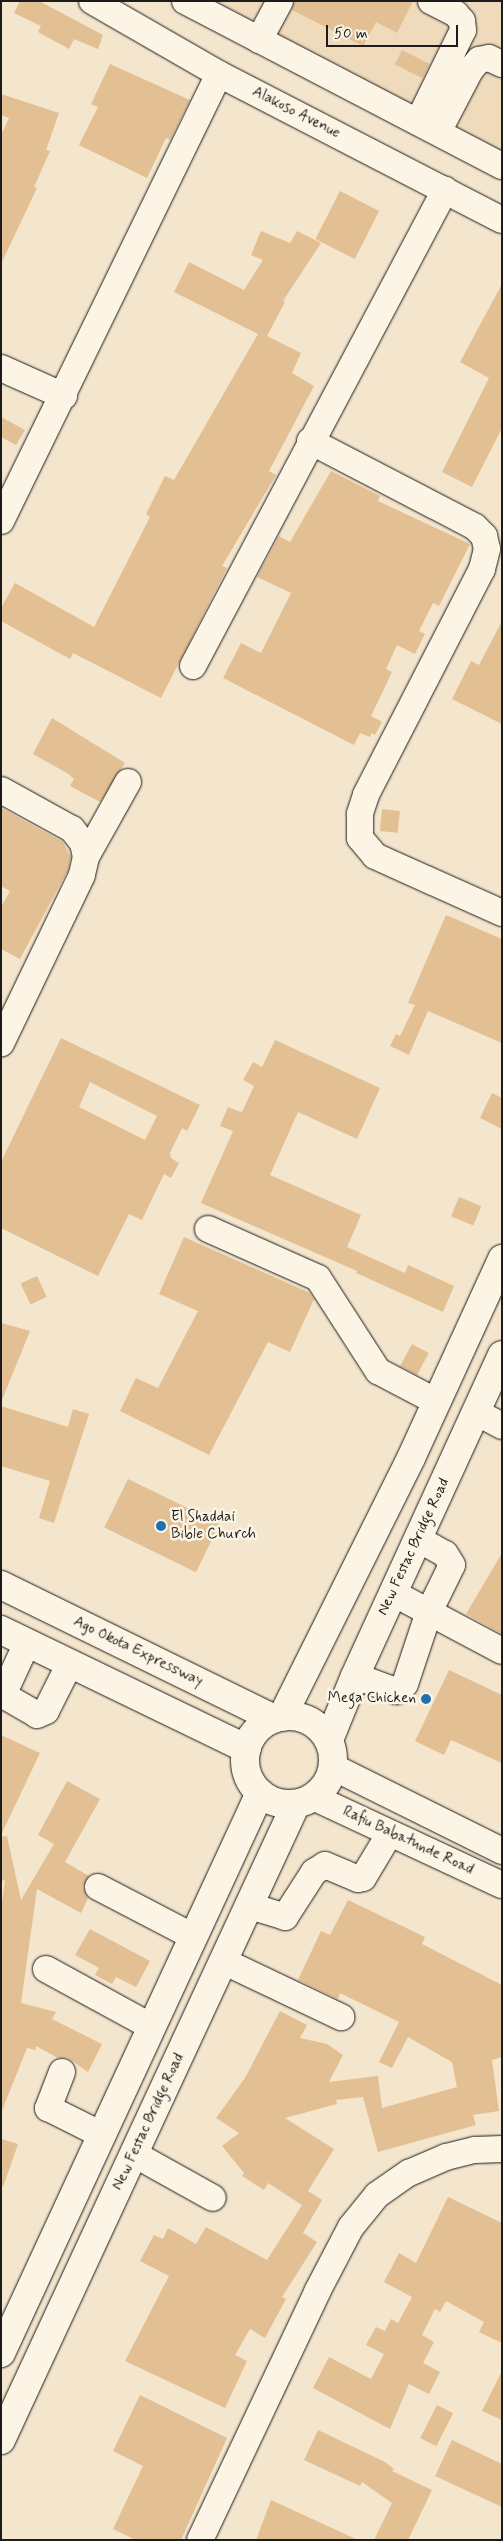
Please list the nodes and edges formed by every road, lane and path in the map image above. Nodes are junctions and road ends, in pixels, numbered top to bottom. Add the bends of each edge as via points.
1 (92, 1) edge
2 (185, 1) edge
3 (280, 1) edge
4 (431, 1) edge
5 (259, 40) junction
6 (502, 64) edge
7 (219, 74) junction
8 (428, 127) junction
9 (502, 166) edge
10 (444, 190) junction
11 (502, 220) edge
12 (1, 368) edge
13 (64, 396) junction
14 (310, 441) junction
15 (1, 521) edge
16 (192, 666) dead end
17 (128, 782) dead end
18 (1, 790) edge
19 (86, 857) junction
20 (502, 913) edge
21 (1, 1043) edge
22 (208, 1229) dead end
23 (502, 1259) edge
24 (502, 1355) edge
25 (435, 1401) junction
26 (476, 1412) junction
27 (502, 1426) edge
28 (418, 1539) junction
29 (1, 1585) edge
30 (393, 1593) junction
31 (429, 1612) junction
32 (1, 1630) edge
33 (27, 1643) junction
34 (502, 1652) edge
35 (70, 1665) junction
36 (355, 1676) junction
37 (2, 1694) edge
38 (278, 1718) junction
39 (247, 1749) junction
40 (331, 1754) junction
41 (260, 1793) junction
42 (305, 1800) junction
43 (390, 1833) junction
44 (502, 1851) edge
45 (502, 1885) edge
46 (98, 1887) dead end
47 (250, 1906) junction
48 (192, 1936) junction
49 (223, 1961) junction
50 (46, 1969) dead end
51 (341, 2017) dead end
52 (150, 2026) junction
53 (62, 2072) dead end
54 (100, 2134) junction
55 (502, 2149) edge
56 (134, 2154) junction
57 (213, 2198) dead end
58 (1, 2353) edge
59 (1, 2440) edge
60 (200, 2540) edge

1 - 7 street, Alakoso Avenue
2 - 5 street
3 - 5 street
4 - 8 street via 456,14 463,30
5 - 8 street
6 - 8 street via 489,58 479,60
7 - 10 street, Alakoso Avenue
7 - 13 street
8 - 9 street
10 - 11 street, Alakoso Avenue
10 - 14 street
12 - 13 street
13 - 15 street
14 - 16 street
14 - 20 street via 475,527 484,536 488,549 482,569 366,795 360,814 360,838 375,856
17 - 19 street
18 - 19 street via 72,829 83,843
19 - 21 street via 82,875
22 - 25 street via 318,1278 378,1370
23 - 25 main road
24 - 26 main road, New Festac Bridge Road
25 - 38 main road via 411,1458
26 - 27 street
26 - 28 main road, New Festac Bridge Road
28 - 30 main road, New Festac Bridge Road
28 - 31 street via 445,1554 452,1565
29 - 38 main road, Ago Okota Expressway
30 - 31 street
30 - 36 main road, New Festac Bridge Road
31 - 34 street
31 - 36 street via 406,1684 396,1691
32 - 33 main road
33 - 35 main road
33 - 37 street
35 - 37 street via 42,1714
35 - 39 main road
36 - 40 main road, New Festac Bridge Road
38 - 39 main road via 252,1736
38 - 40 main road via 300,1718 317,1726
39 - 41 main road via 246,1765 250,1780
40 - 42 main road via 329,1778
40 - 44 street, Rafiu Babatunde Road
41 - 42 main road via 276,1802
41 - 48 main road
42 - 43 street, Rafiu Babatunde Road
42 - 47 main road, New Festac Bridge Road
43 - 45 street, Rafiu Babatunde Road
43 - 47 street via 362,1878 325,1865 314,1872 285,1917
46 - 48 street
47 - 49 main road, New Festac Bridge Road
48 - 52 main road
49 - 51 street
49 - 56 main road, New Festac Bridge Road
50 - 52 street
52 - 54 main road
53 - 54 street via 48,2108
54 - 58 main road
55 - 60 street via 475,2150 446,2157 409,2173 377,2196 351,2227
56 - 57 street
56 - 59 main road, New Festac Bridge Road

